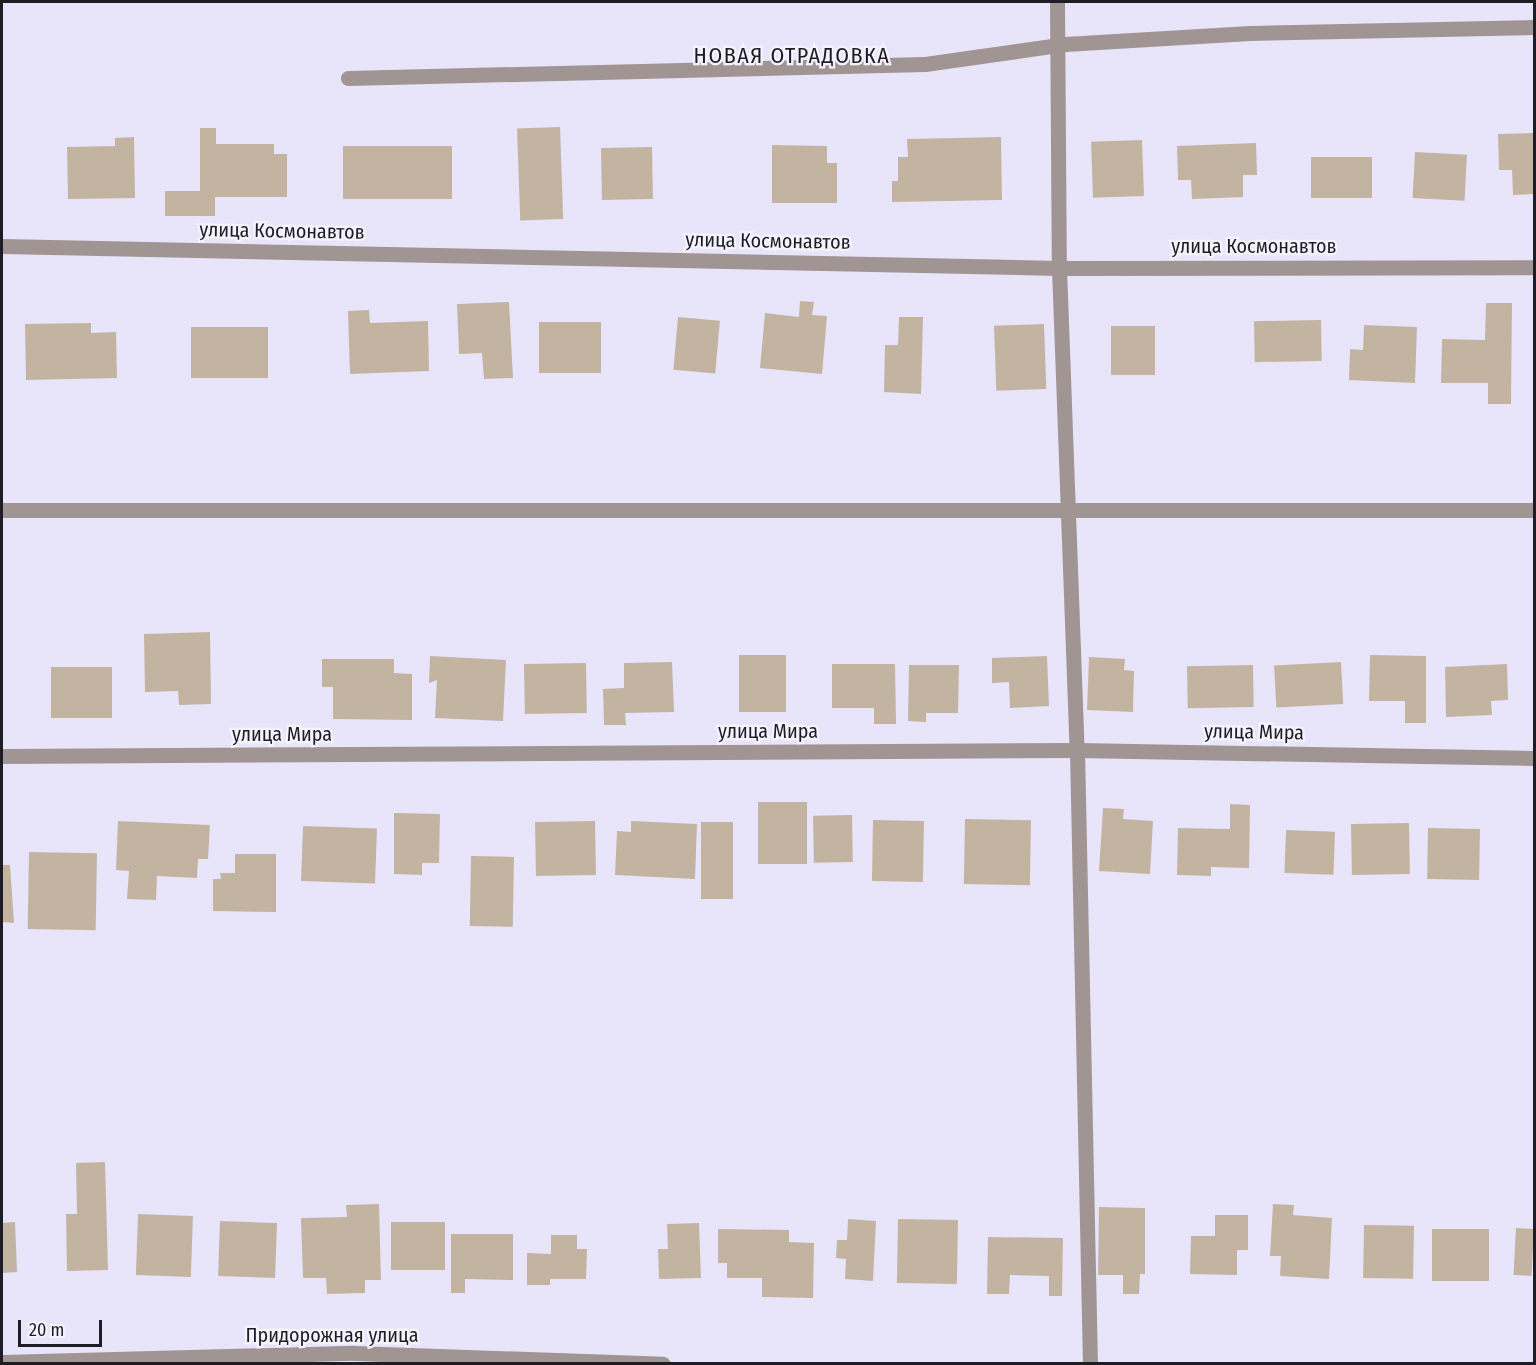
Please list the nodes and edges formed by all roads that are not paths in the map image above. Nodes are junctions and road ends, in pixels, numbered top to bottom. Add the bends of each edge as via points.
1 (1057, 2) edge
2 (1534, 27) edge
3 (1057, 45) junction
4 (348, 78) dead end
5 (2, 246) edge
6 (1534, 267) edge
7 (1059, 268) junction
8 (2, 510) edge
9 (1068, 510) junction
10 (1534, 510) edge
11 (1077, 750) junction
12 (2, 756) edge
13 (1534, 758) edge
14 (2, 1362) edge
15 (663, 1364) edge
16 (1090, 1364) edge

1 - 3 street
2 - 3 street via 1250,33
3 - 4 street via 925,64
3 - 7 street
5 - 7 street, улица Космонавтов
6 - 7 street, улица Космонавтов
7 - 9 street
8 - 9 street
9 - 10 street
9 - 11 street
11 - 12 street, улица Мира
11 - 13 street, улица Мира
11 - 16 street
14 - 15 street, Придорожная улица via 354,1353

